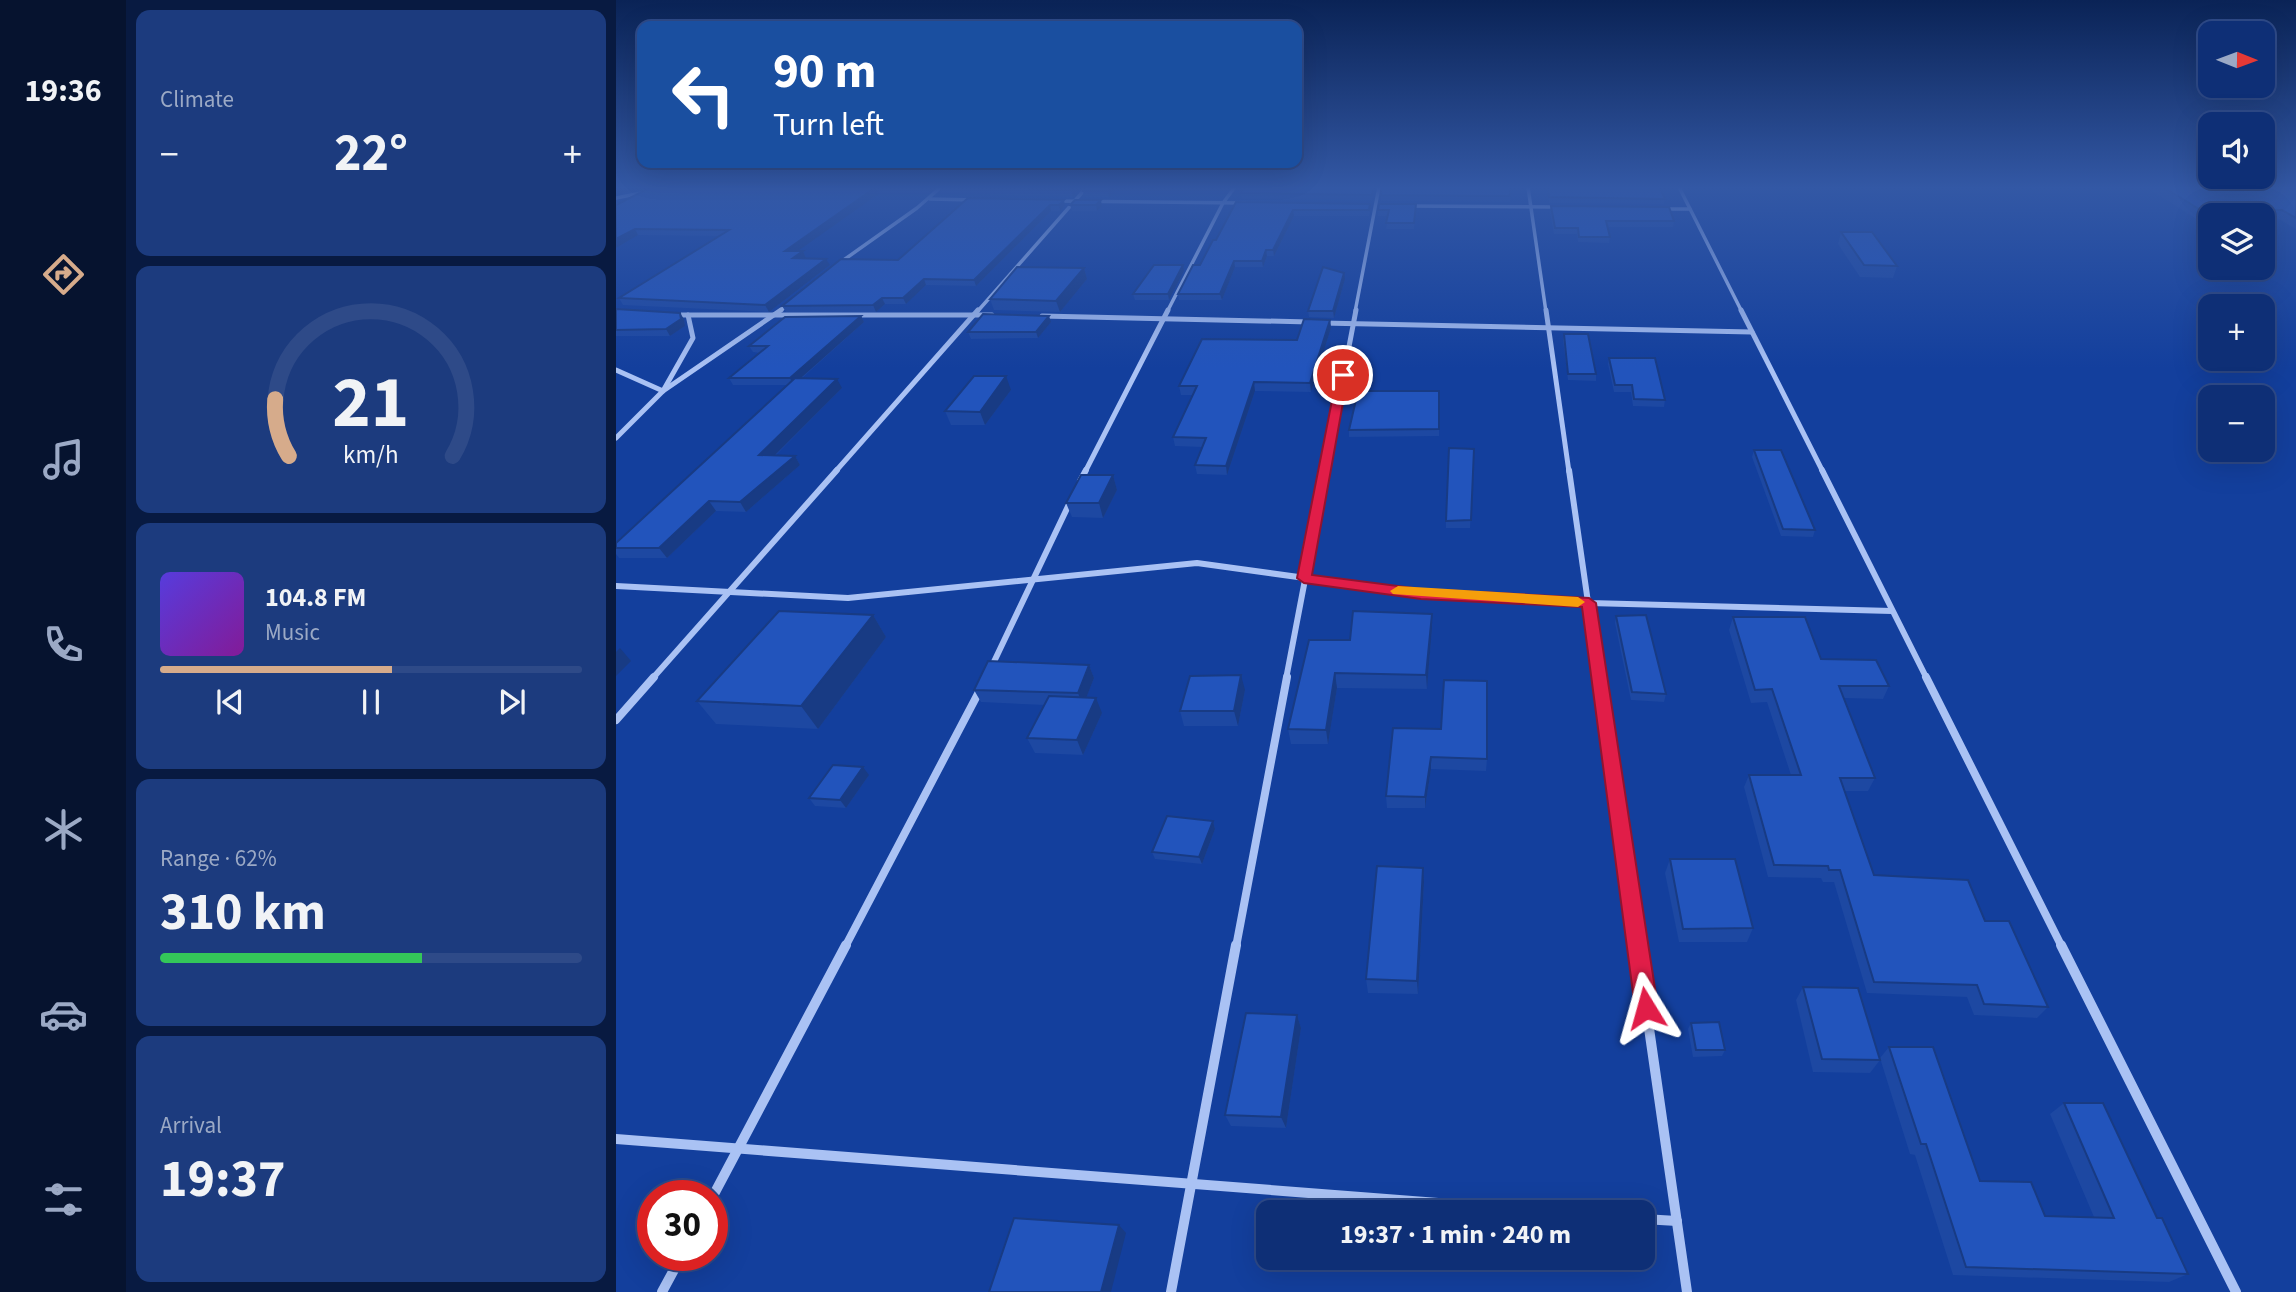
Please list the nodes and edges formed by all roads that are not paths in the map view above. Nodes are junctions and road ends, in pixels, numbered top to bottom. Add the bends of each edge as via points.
1 (859, 247) edge
2 (1034, 247) edge
3 (1199, 247) edge
4 (1367, 247) edge
5 (1538, 247) edge
6 (1709, 247) edge
7 (829, 271) edge
8 (800, 295) edge
9 (662, 314) edge
10 (975, 315) junction
11 (1002, 315) edge
12 (688, 316) junction
13 (1028, 316) edge
14 (1162, 318) junction
15 (770, 320) junction
16 (1353, 324) junction
17 (1550, 330) junction
18 (1752, 332) junction
19 (616, 370) edge
20 (663, 391) junction
21 (616, 438) edge
22 (1304, 578) junction
23 (1031, 580) junction
24 (616, 586) edge
25 (727, 594) junction
26 (1589, 603) junction
27 (1892, 611) junction
28 (616, 720) edge
29 (616, 1139) edge
30 (738, 1149) junction
31 (722, 1180) edge
32 (1192, 1184) junction
33 (1398, 1200) edge
34 (1655, 1220) edge
35 (1677, 1221) junction
36 (673, 1271) edge
37 (662, 1292) edge
38 (1171, 1292) edge
39 (1687, 1292) edge
40 (2236, 1292) edge

1 - 7 street
2 - 10 street
3 - 14 street
4 - 16 street
5 - 17 street
6 - 18 street
8 - 15 street
9 - 12 street
10 - 11 street
10 - 15 street
10 - 25 street
12 - 15 street
12 - 20 street via 693,338
13 - 14 street
14 - 16 street
14 - 23 street
15 - 20 street
16 - 17 street
16 - 22 street
17 - 18 street
17 - 26 street
18 - 27 street
19 - 20 street
20 - 21 street
22 - 23 street via 1197,563
22 - 26 street via 1421,594
22 - 32 street
23 - 25 street via 848,598
23 - 30 street via 987,677
24 - 25 street
25 - 28 street
26 - 27 street
26 - 35 street
27 - 40 street
29 - 30 street
30 - 31 street
30 - 32 street
32 - 33 street
32 - 38 street
34 - 35 street
35 - 39 street
36 - 37 street

